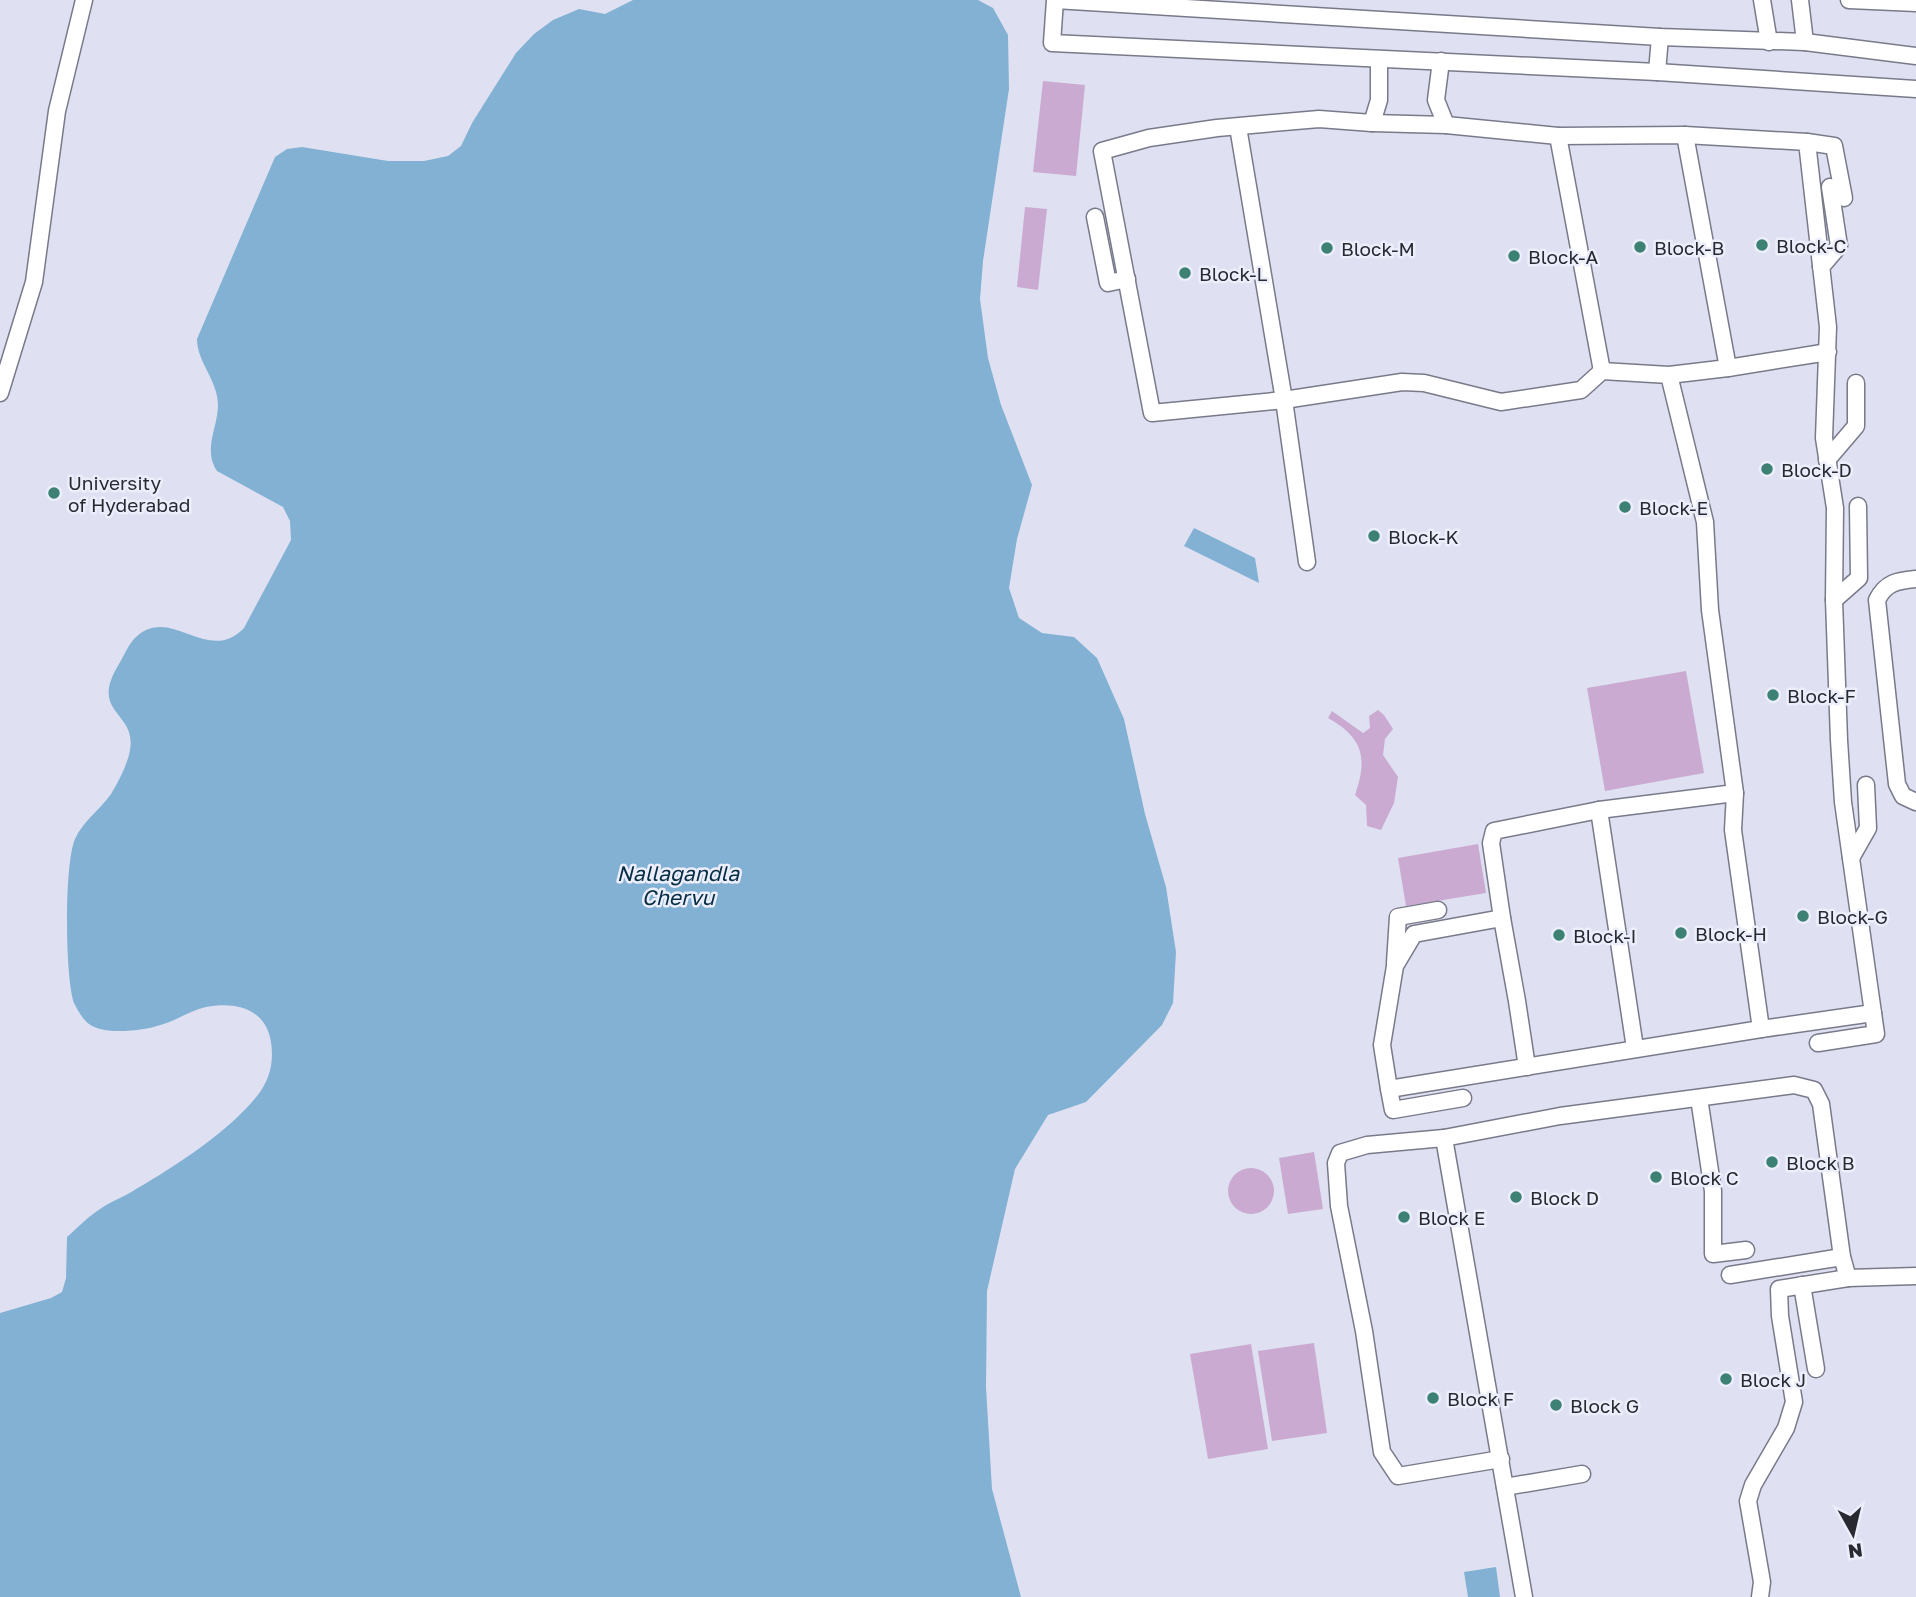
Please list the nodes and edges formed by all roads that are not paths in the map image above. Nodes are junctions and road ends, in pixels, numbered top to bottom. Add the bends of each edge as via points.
1 (84, 0) edge
2 (1762, 0) edge
3 (1800, 0) edge
4 (1849, 0) edge
5 (1055, 1) edge
6 (1916, 3) edge
7 (1323, 8) edge
8 (1660, 37) junction
9 (1769, 42) junction
10 (1805, 42) junction
11 (1916, 56) edge
12 (1379, 60) junction
13 (1441, 61) junction
14 (1657, 72) junction
15 (1916, 89) edge
16 (1372, 123) junction
17 (1446, 125) junction
18 (1238, 127) junction
19 (1685, 135) junction
20 (1558, 136) junction
21 (1807, 142) junction
22 (1830, 187) dead end
23 (1844, 198) dead end
24 (1095, 217) dead end
25 (1822, 267) junction
26 (1127, 279) junction
27 (1828, 352) junction
28 (1727, 368) junction
29 (1602, 371) junction
30 (1669, 375) junction
31 (1856, 383) dead end
32 (0, 393) edge
33 (1284, 400) junction
34 (1827, 460) junction
35 (1858, 506) dead end
36 (1307, 562) dead end
37 (1916, 579) edge
38 (1834, 600) junction
39 (1866, 785) dead end
40 (1735, 793) junction
41 (1916, 802) edge
42 (1599, 810) junction
43 (1851, 858) junction
44 (1438, 909) dead end
45 (1502, 918) junction
46 (1395, 966) junction
47 (1873, 1013) junction
48 (1761, 1029) junction
49 (1818, 1043) dead end
50 (1635, 1048) junction
51 (1527, 1067) junction
52 (1390, 1089) junction
53 (1463, 1098) dead end
54 (1699, 1098) junction
55 (1444, 1138) junction
56 (1746, 1250) dead end
57 (1842, 1257) junction
58 (1730, 1275) dead end
59 (1916, 1276) edge
60 (1847, 1278) junction
61 (1802, 1285) junction
62 (1816, 1369) dead end
63 (1501, 1460) junction
64 (1582, 1475) dead end
65 (1505, 1487) junction
66 (1524, 1597) edge
67 (1760, 1597) edge

1 - 32 street via 57,111 34,282
2 - 9 street
3 - 10 street
4 - 6 street
5 - 7 street
5 - 12 street via 1052,43
7 - 8 street
8 - 9 street
8 - 14 street
9 - 10 street
10 - 11 street
12 - 13 street
12 - 16 street via 1379,100
13 - 14 street
13 - 17 street via 1436,100
14 - 15 street
16 - 17 street
16 - 18 street via 1319,119
17 - 20 street
18 - 26 street via 1149,138 1102,151
18 - 33 street
19 - 20 street
19 - 21 street
19 - 28 street
20 - 29 street
21 - 23 street via 1834,146
21 - 25 street
22 - 25 street via 1839,246
24 - 26 street via 1108,283
25 - 27 street
26 - 33 street via 1152,413
27 - 28 street
27 - 34 street
28 - 30 street
29 - 30 street
29 - 33 street via 1581,390 1501,402 1402,382
30 - 40 street via 1705,522 1710,610
31 - 34 street via 1856,426
33 - 36 street
34 - 38 street via 1835,508
35 - 38 street via 1859,578
37 - 41 street via 1897,580 1884,587 1877,600 1897,784 1903,796
38 - 43 street via 1843,803
39 - 43 street via 1868,828
40 - 42 street
40 - 48 street via 1733,830
42 - 45 street via 1494,831 1491,844
42 - 50 street
43 - 47 street
44 - 46 street via 1398,917
45 - 46 street via 1414,934
45 - 51 street
46 - 52 street via 1382,1045
47 - 48 street
47 - 49 street via 1876,1034
48 - 50 street
50 - 51 street
51 - 52 street
52 - 53 street via 1393,1110
54 - 55 street via 1560,1116
54 - 56 street via 1713,1191 1713,1254
54 - 57 street via 1794,1086 1814,1090 1821,1104
55 - 63 street
55 - 63 street via 1367,1145 1340,1153 1336,1163 1339,1206 1382,1452 1398,1476
57 - 58 street
57 - 60 street
59 - 60 street
60 - 61 street
61 - 62 street
61 - 67 street via 1779,1289 1794,1402 1786,1428 1748,1501 1762,1583
63 - 65 street
64 - 65 street
65 - 66 street

